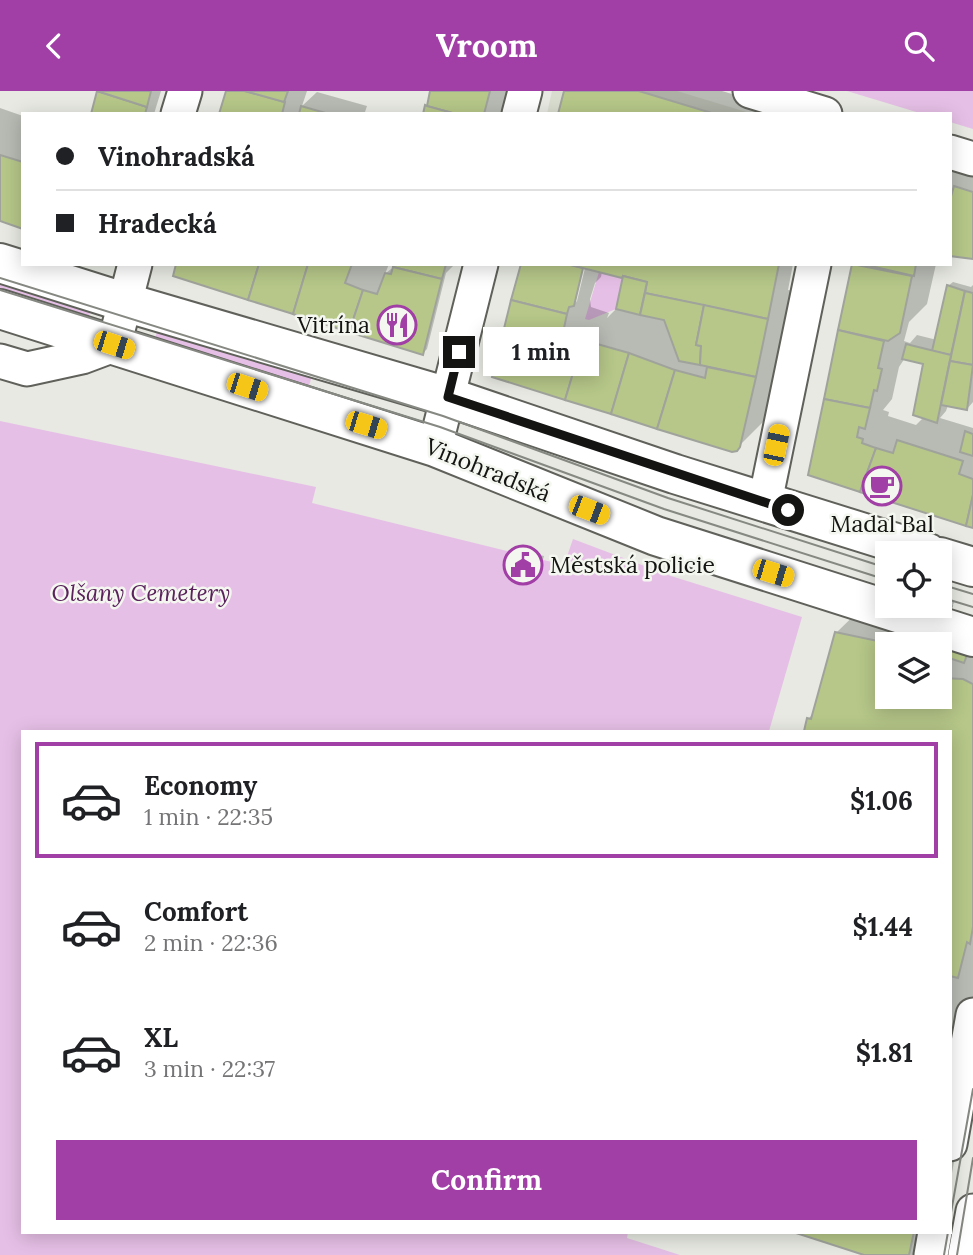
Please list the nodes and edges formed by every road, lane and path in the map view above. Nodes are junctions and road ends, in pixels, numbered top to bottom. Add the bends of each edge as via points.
1 (185, 91) edge
2 (525, 91) edge
3 (750, 91) edge
4 (179, 112) edge
5 (520, 112) edge
6 (818, 112) edge
7 (952, 153) edge
8 (973, 159) edge
9 (0, 263) edge
10 (134, 266) edge
11 (481, 266) edge
12 (814, 266) edge
13 (124, 302) junction
14 (0, 309) edge
15 (114, 345) junction
16 (0, 361) edge
17 (448, 397) junction
18 (435, 447) junction
19 (765, 502) junction
20 (890, 541) edge
21 (952, 561) edge
22 (973, 567) edge
23 (973, 636) edge
24 (973, 1015) edge
25 (952, 1133) edge
26 (935, 1234) edge
27 (931, 1255) edge

1 - 4 street
2 - 5 street
3 - 6 street
7 - 8 street
9 - 13 main road
10 - 13 street
11 - 17 street
12 - 19 street
13 - 15 street
13 - 17 main road
14 - 15 main road, Vinohradská
15 - 16 street via 27,369
15 - 18 main road, Vinohradská
17 - 18 street
17 - 19 main road
18 - 23 main road, Vinohradská via 656,536
19 - 20 main road
21 - 22 main road
24 - 25 street
26 - 27 street

